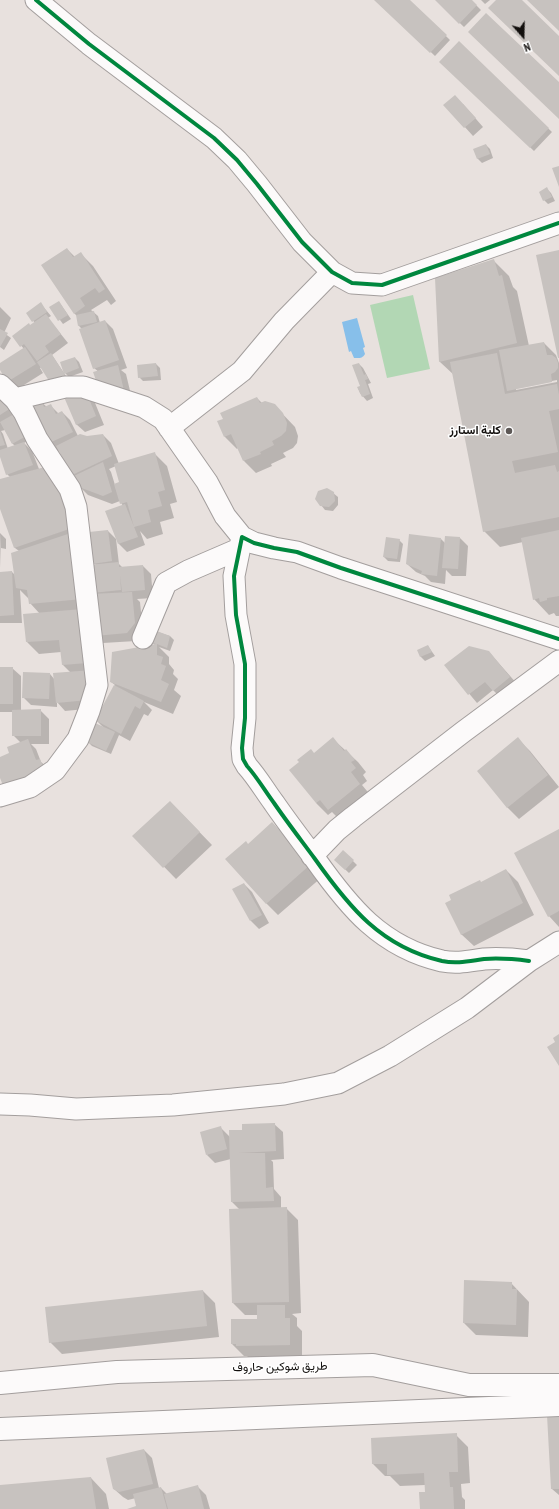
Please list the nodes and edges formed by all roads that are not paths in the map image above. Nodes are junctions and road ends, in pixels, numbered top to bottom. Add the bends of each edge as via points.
1 (36, 0) edge
2 (559, 223) edge
3 (332, 272) junction
4 (7, 392) edge
5 (169, 428) junction
6 (240, 543) junction
7 (143, 638) dead end
8 (559, 639) edge
9 (559, 661) edge
10 (0, 796) edge
11 (312, 856) junction
12 (559, 942) edge
13 (529, 961) junction
14 (0, 1104) edge
15 (0, 1382) edge
16 (559, 1385) edge
17 (559, 1405) edge
18 (0, 1429) edge

1 - 3 street via 89,44 214,138 237,160 302,242
2 - 3 street via 382,285 352,283
3 - 5 street via 284,321 242,371
4 - 5 street via 83,387 144,407 163,419
4 - 10 street via 24,412 37,439 70,489 76,507 97,685 78,738 55,770 30,787
5 - 6 street via 207,482
6 - 7 street via 166,583
6 - 8 street via 296,552
6 - 11 street via 234,576 236,615 245,664 242,755 247,766
9 - 11 street via 353,817 331,835
11 - 13 street via 353,909 392,941 442,961 459,963 508,958
12 - 13 street
13 - 14 street via 467,1008 390,1056 338,1083 284,1094 173,1105 76,1109
15 - 16 main road, طريق شوكين حاروف via 117,1372 373,1365 468,1384
17 - 18 main road

